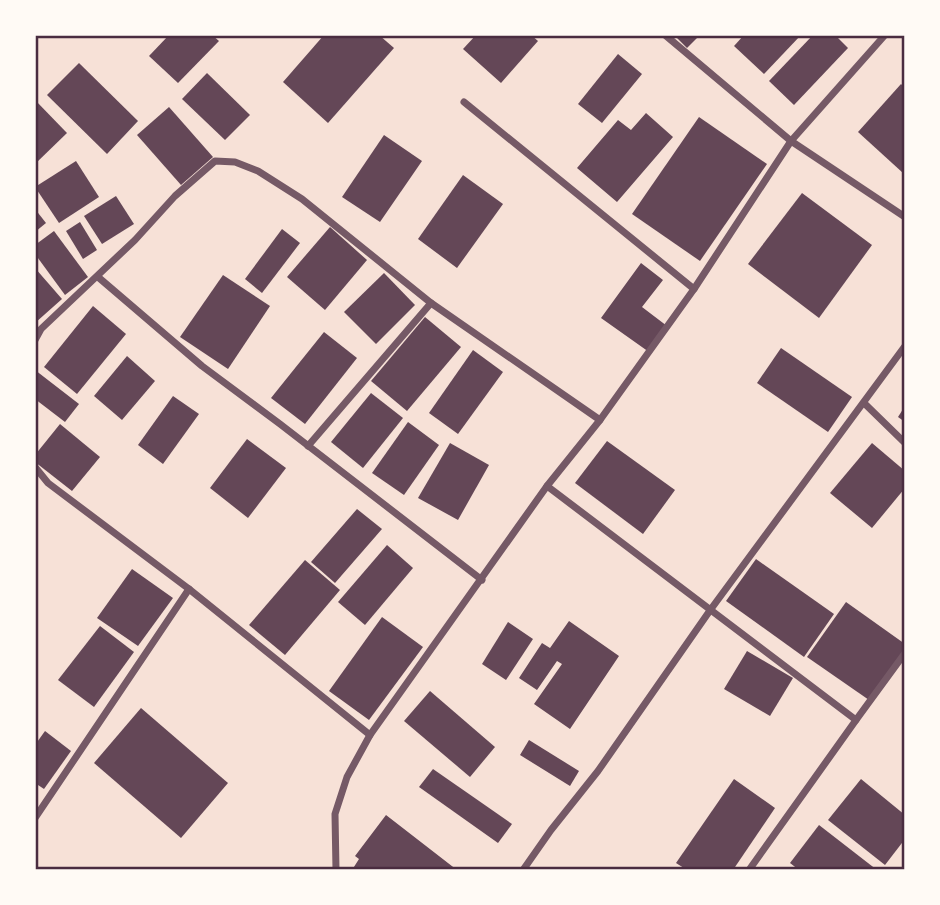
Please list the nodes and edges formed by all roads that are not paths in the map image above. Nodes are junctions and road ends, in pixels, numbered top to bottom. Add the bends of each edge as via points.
1 (665, 35) edge
2 (885, 35) edge
3 (464, 102) dead end
4 (791, 141) junction
5 (905, 216) edge
6 (97, 277) junction
7 (694, 289) junction
8 (431, 303) junction
9 (35, 340) edge
10 (905, 346) edge
11 (864, 403) junction
12 (600, 420) junction
13 (905, 443) edge
14 (308, 446) junction
15 (35, 467) edge
16 (547, 486) junction
17 (482, 580) junction
18 (188, 589) junction
19 (711, 609) junction
20 (905, 653) edge
21 (856, 720) junction
22 (370, 735) junction
23 (35, 818) edge
24 (336, 870) edge
25 (523, 870) edge
26 (750, 870) edge

1 - 4 street
2 - 4 street
3 - 7 street
4 - 5 street
4 - 7 street
6 - 8 street via 215,161 235,162 302,199
6 - 9 street
6 - 14 street via 201,366
7 - 12 street
8 - 12 street
8 - 14 street
10 - 11 street
11 - 13 street
11 - 19 street
12 - 16 street
14 - 17 street
15 - 18 street via 48,483
16 - 17 street
16 - 19 street
17 - 22 street
18 - 22 street
18 - 23 street
19 - 21 street
19 - 25 street
20 - 21 street
21 - 26 street
22 - 24 street via 347,777 335,814

